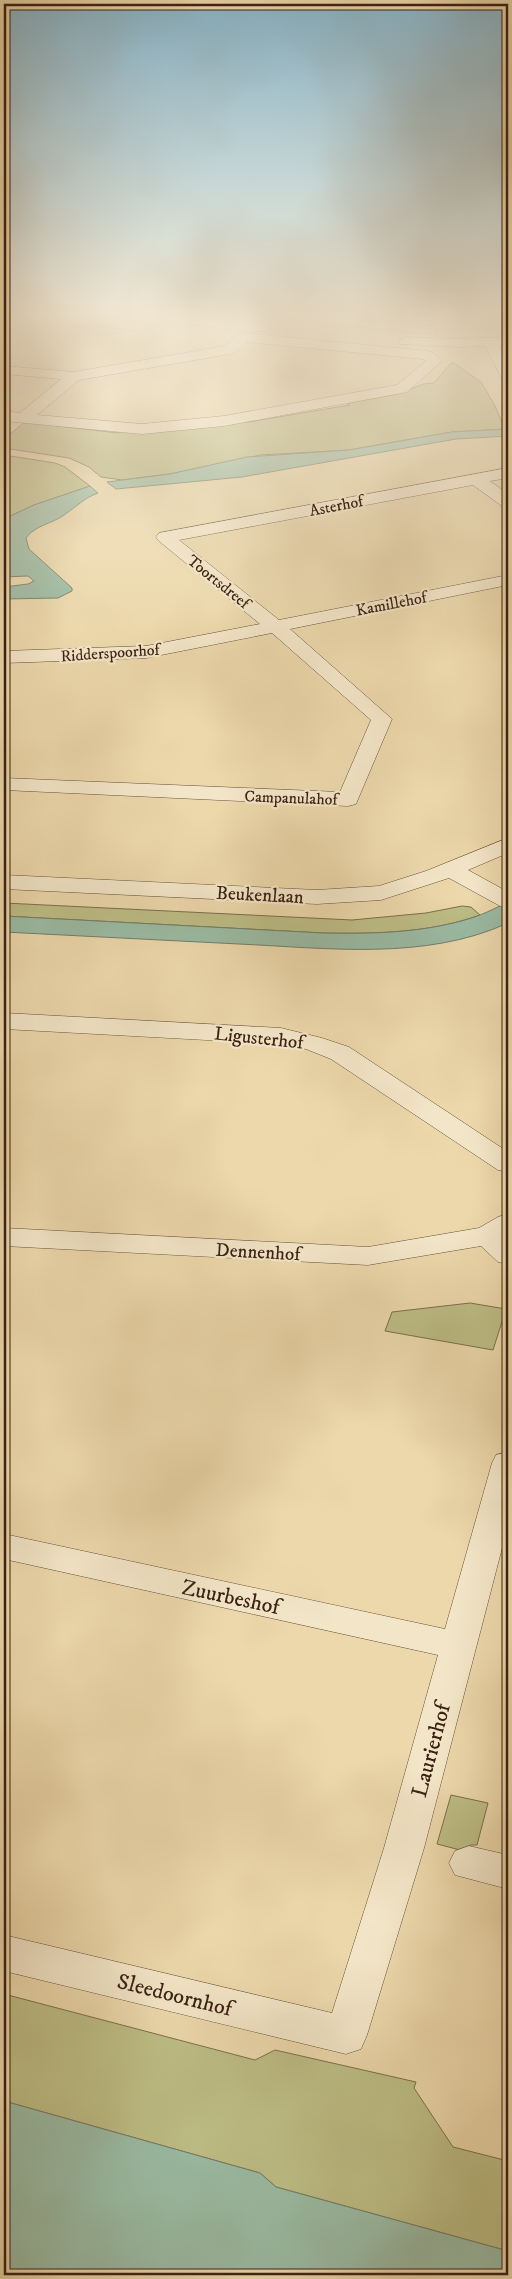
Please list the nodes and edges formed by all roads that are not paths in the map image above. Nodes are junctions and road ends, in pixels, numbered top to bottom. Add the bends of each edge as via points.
1 (59, 421) edge
2 (221, 421) edge
3 (508, 473) edge
4 (476, 479) junction
5 (508, 502) edge
6 (165, 537) joint
7 (508, 580) edge
8 (274, 625) junction
9 (4, 657) edge
10 (4, 784) edge
11 (508, 846) edge
12 (451, 870) junction
13 (4, 882) edge
14 (507, 900) edge
15 (4, 1020) edge
16 (508, 1164) edge
17 (4, 1237) edge
18 (501, 1238) edge
19 (508, 1462) edge
20 (4, 1546) edge
21 (458, 1646) junction
22 (469, 1863) dead end
23 (508, 1872) edge
24 (4, 1953) edge
25 (346, 2035) joint

1 - 2 street via 142,429
3 - 4 street, Asterhof
4 - 5 street
4 - 6 street, Asterhof
6 - 8 street, Toortsdreef
7 - 8 street, Kamillehof
8 - 9 street, Ridderspoorhof via 146,652
8 - 10 street, Campanulahof via 382,719 348,799
11 - 12 street, Beukenlaan
12 - 13 street, Beukenlaan via 381,892 317,897
12 - 14 street
15 - 16 street, Ligusterhof via 282,1036 313,1042 340,1053
17 - 18 street, Dennenhof via 368,1256
19 - 21 street, Laurierhof
20 - 21 street, Zuurbeshof
21 - 25 street, Laurierhof via 404,1848
22 - 23 street
24 - 25 street, Sleedoornhof

